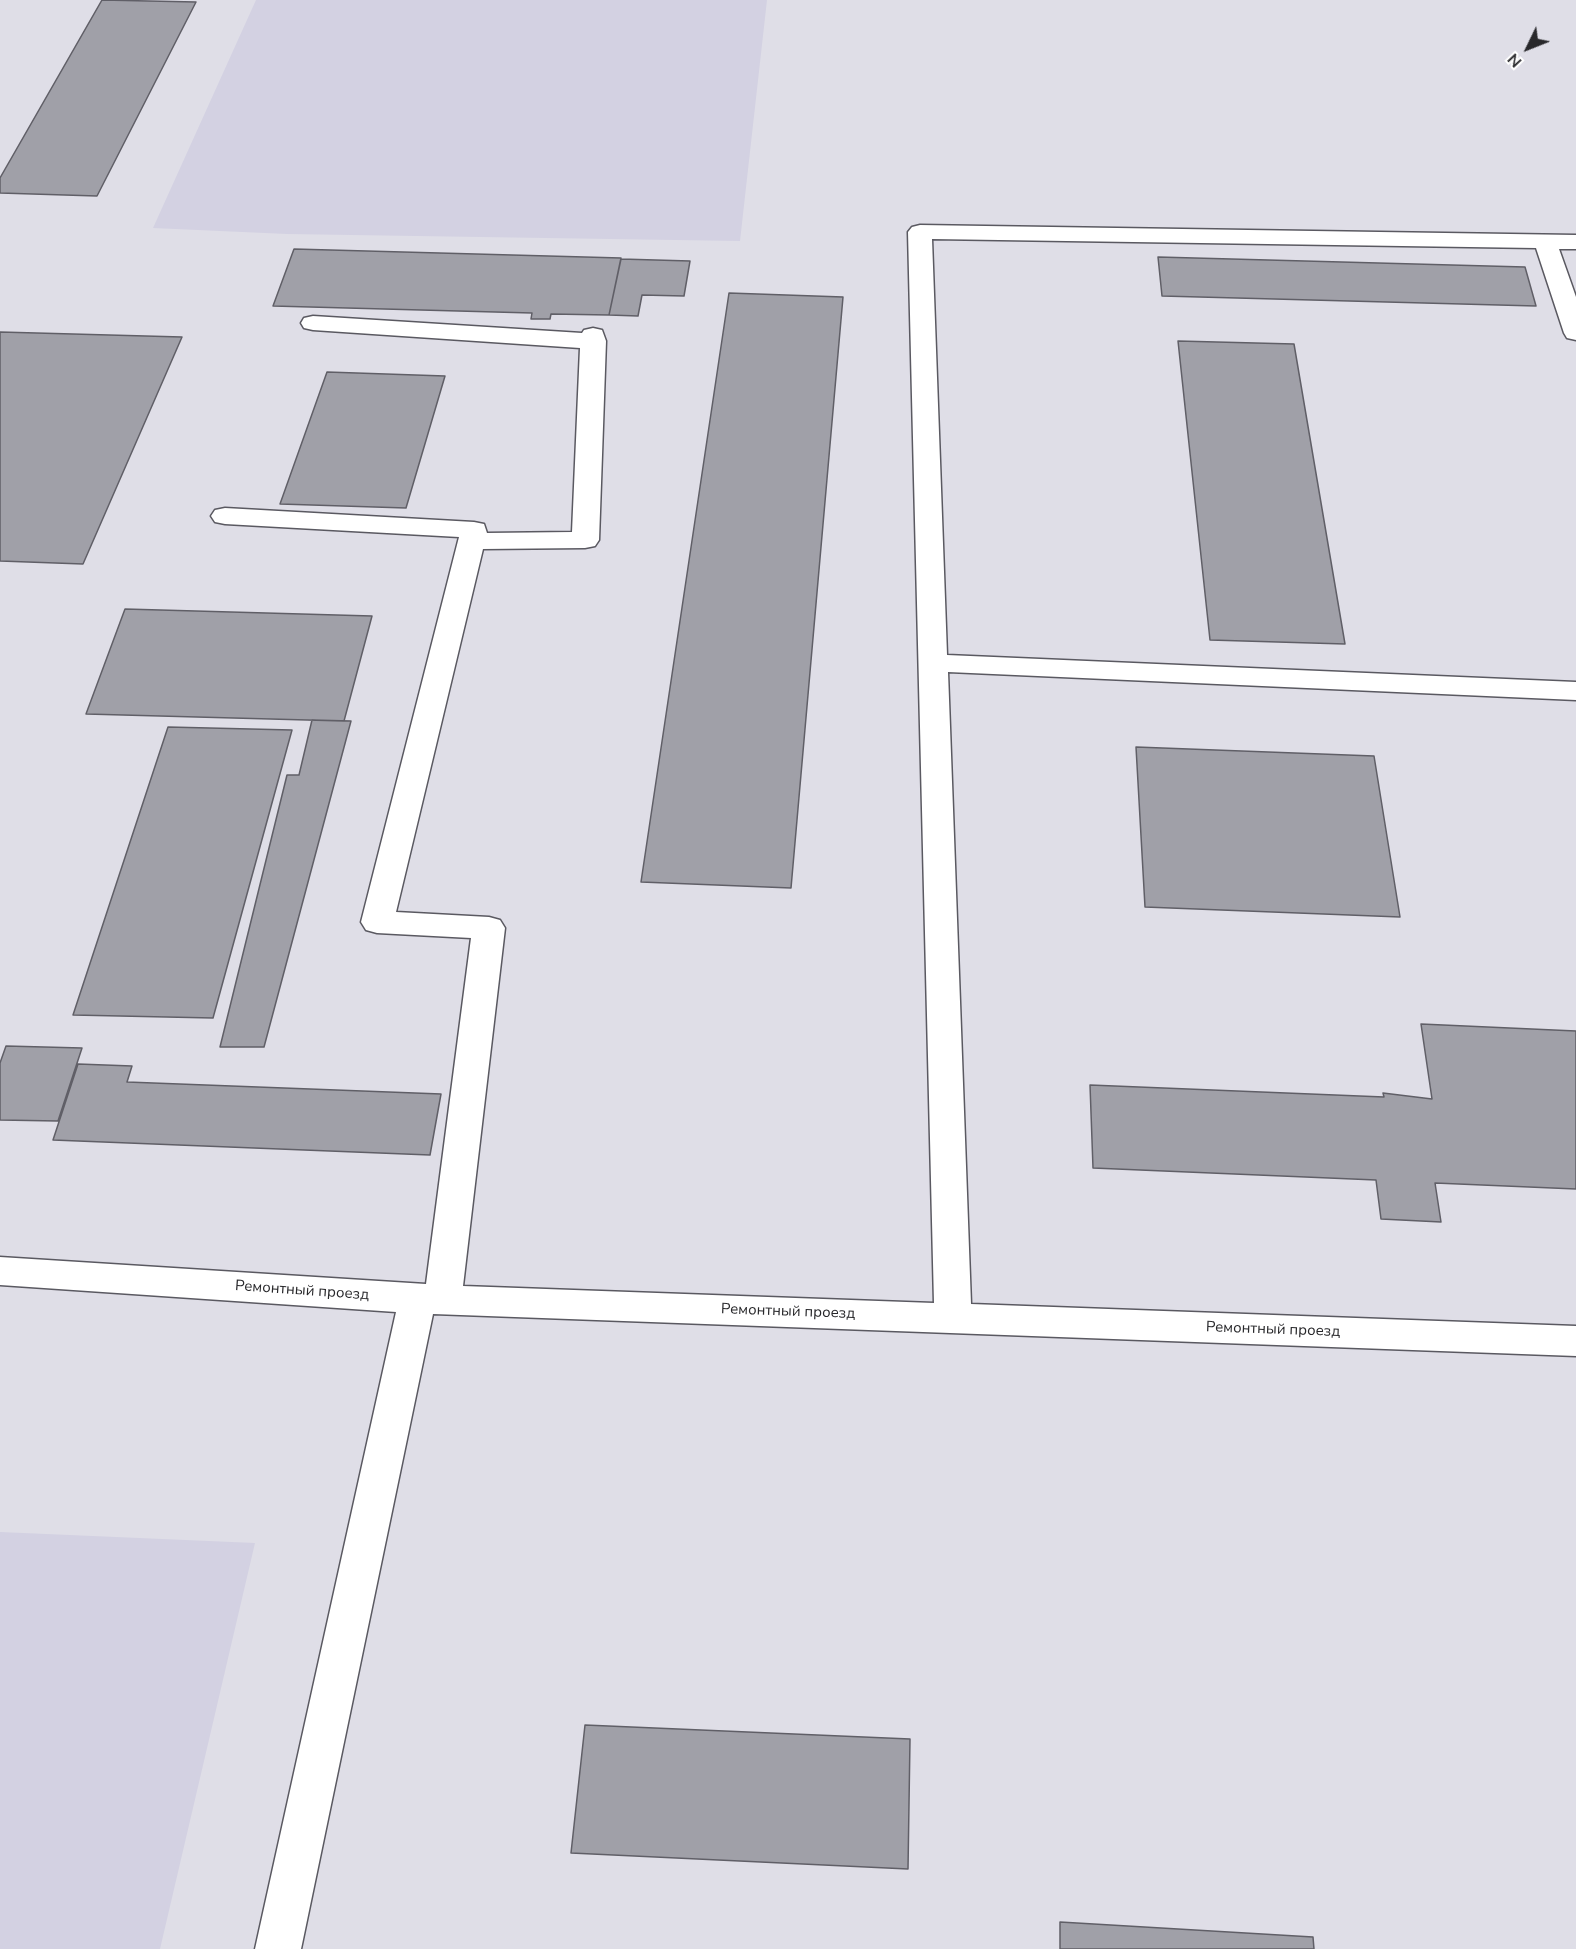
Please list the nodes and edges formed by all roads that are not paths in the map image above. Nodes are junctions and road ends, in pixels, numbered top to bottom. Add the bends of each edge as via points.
1 (1545, 241) junction
2 (1576, 242) edge
3 (313, 323) dead end
4 (1576, 333) edge
5 (225, 516) dead end
6 (472, 541) junction
7 (933, 663) junction
8 (1576, 691) edge
9 (0, 1271) edge
10 (430, 1299) junction
11 (952, 1318) junction
12 (1576, 1341) edge
13 (278, 1949) edge

1 - 2 street
1 - 4 street
1 - 7 street via 920,232
3 - 6 street via 593,338 585,540
5 - 6 street via 474,530
6 - 10 street via 377,922 489,928
7 - 8 street
7 - 11 street
9 - 10 street, Ремонтный проезд
10 - 11 street, Ремонтный проезд
10 - 13 street
11 - 12 street, Ремонтный проезд

